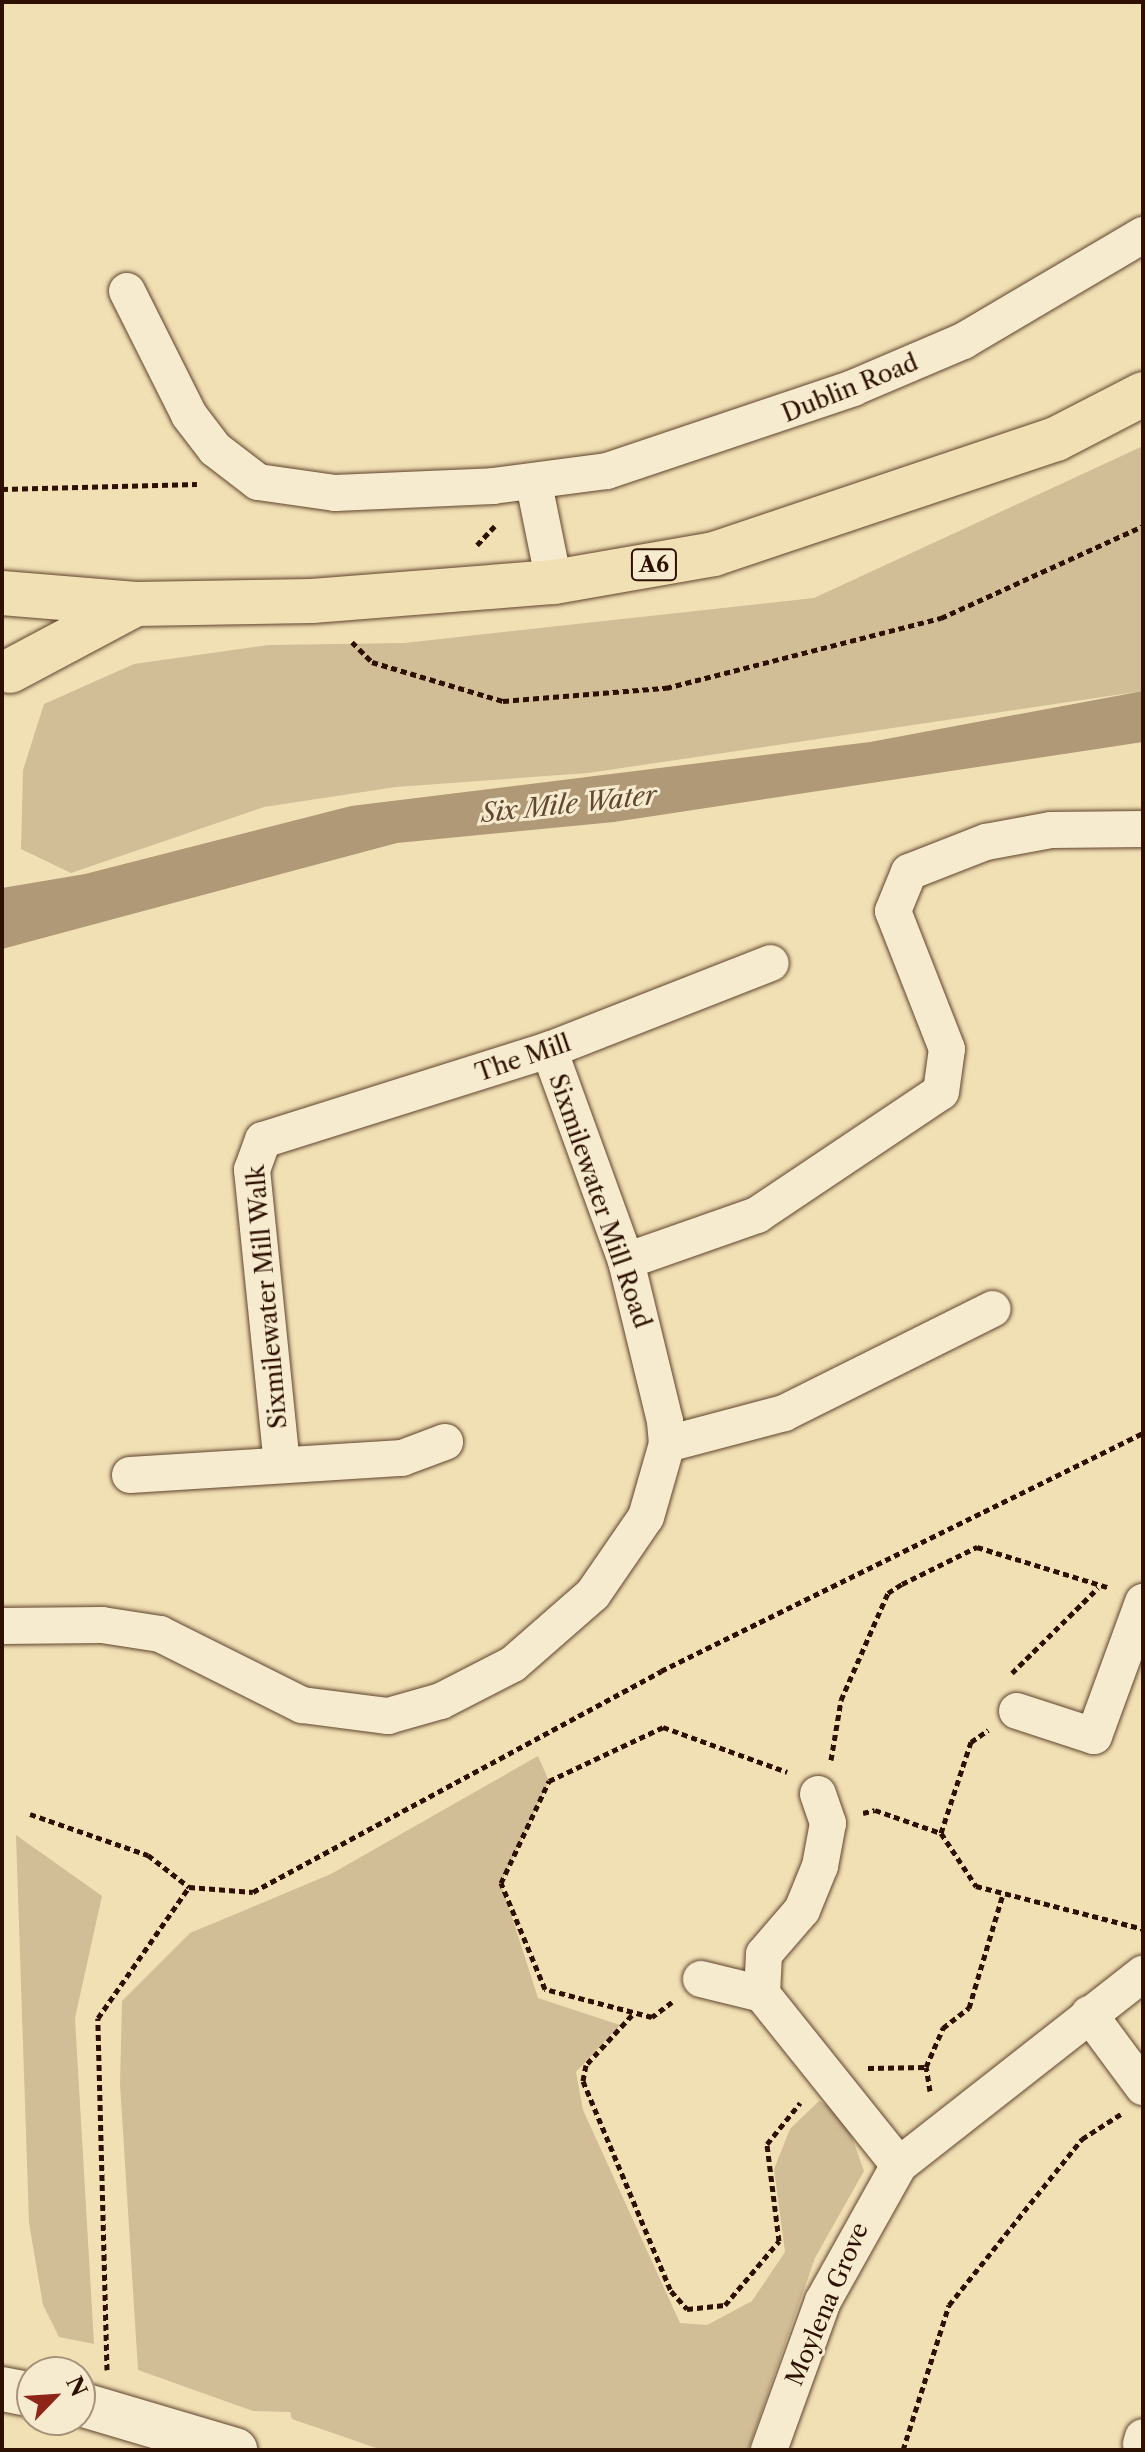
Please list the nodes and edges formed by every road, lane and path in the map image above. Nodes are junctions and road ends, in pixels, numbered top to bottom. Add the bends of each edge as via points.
1 (1143, 235) edge
2 (127, 291) dead end
3 (1143, 394) edge
4 (258, 482) junction
5 (534, 484) junction
6 (2, 489) edge
7 (1143, 526) edge
8 (462, 548) dead end
9 (554, 582) junction
10 (2, 593) edge
11 (312, 601) junction
12 (136, 604) junction
13 (2, 608) edge
14 (6, 676) edge
15 (1143, 829) edge
16 (771, 963) dead end
17 (549, 1050) junction
18 (270, 1135) joint
19 (626, 1261) junction
20 (993, 1309) dead end
21 (1143, 1433) edge
22 (445, 1442) dead end
23 (667, 1444) junction
24 (282, 1465) junction
25 (130, 1475) dead end
26 (1136, 1596) edge
27 (2, 1626) edge
28 (1133, 1670) edge
29 (1017, 1711) dead end
30 (823, 1808) junction
31 (30, 1814) dead end
32 (189, 1887) junction
33 (1003, 1894) junction
34 (1143, 1929) edge
35 (1143, 1974) edge
36 (701, 1979) joint
37 (762, 1994) junction
38 (1089, 2014) junction
39 (632, 2015) junction
40 (926, 2067) junction
41 (827, 2079) junction
42 (1137, 2097) edge
43 (937, 2131) junction
44 (899, 2165) junction
45 (95, 2356) edge
46 (96, 2407) edge
47 (235, 2450) edge
48 (769, 2450) edge
49 (903, 2450) edge

1 - 5 street, Dublin Road via 963,341 853,388 724,437
2 - 4 street, Dublin Road via 189,415 215,449
3 - 9 highway, A6 via 1056,439 714,554
4 - 5 street, Dublin Road via 335,493
4 - 6 path
5 - 8 path via 476,546
5 - 9 street
7 - 11 path via 941,618 666,688 503,701 372,662
9 - 11 highway, A6
10 - 12 highway, A6
11 - 12 highway, A6
12 - 14 highway, A6
13 - 14 highway, A6 via 15,636
15 - 19 street via 1116,824 1025,834 909,872 896,889 893,911 947,1049 941,1092 757,1215
16 - 17 street, The Mill
17 - 18 street, The Mill
17 - 19 street, Sixmilewater Mill Road
18 - 24 street, Sixmilewater Mill Walk via 257,1146 252,1170
19 - 23 street, Sixmilewater Mill Road
20 - 23 street via 784,1413
21 - 32 path via 661,1671 253,1892
22 - 24 street, Sixmilewater Mill Walk via 402,1458
23 - 27 street via 637,1537 593,1594 513,1664 417,1710 359,1717 322,1712 280,1697 188,1644 134,1628
24 - 25 street, Sixmilewater Mill Walk
26 - 28 street
26 - 30 path via 977,1547 888,1593 841,1700 839,1741
28 - 29 street via 1094,1736
30 - 33 path via 875,1810 941,1833 976,1886
30 - 37 street via 808,1899 759,1967
30 - 39 path via 783,1769 663,1727 549,1781 501,1883 545,1989
31 - 32 path via 148,1855
32 - 45 path via 98,2018
33 - 34 path
33 - 40 path via 969,2008 943,2028
35 - 38 street, Moylena Grove
36 - 37 street
36 - 39 path via 652,2017
37 - 41 street
38 - 42 street
38 - 43 street, Moylena Grove
39 - 41 path via 586,2065 583,2081 671,2291 687,2309 725,2305 779,2241 767,2144 776,2125
40 - 41 path via 878,2065
40 - 43 path
41 - 44 street
42 - 49 path via 1082,2139 949,2305
43 - 44 street, Moylena Grove
44 - 48 street, Moylena Grove via 823,2301
46 - 47 street

